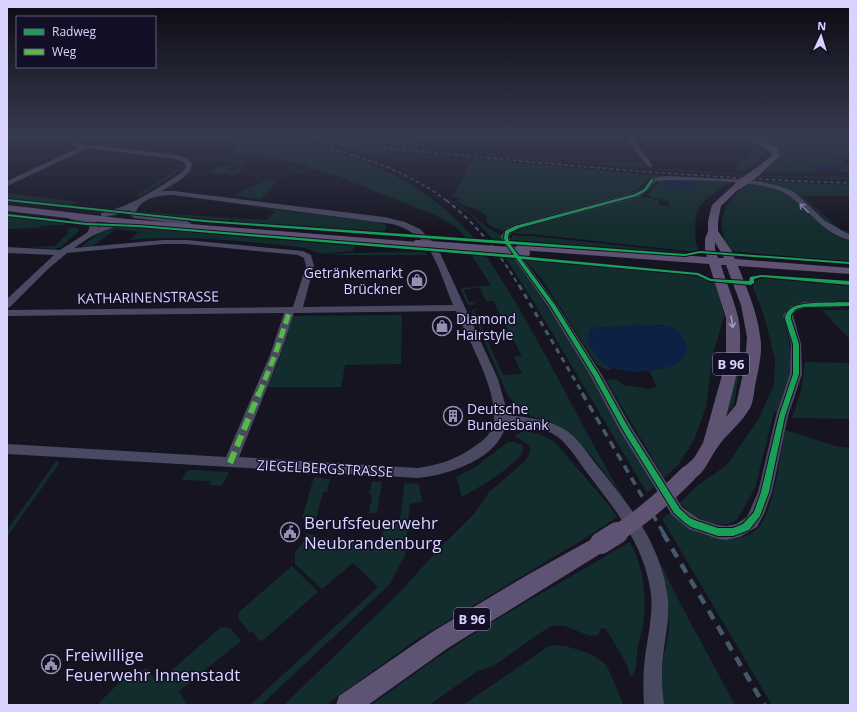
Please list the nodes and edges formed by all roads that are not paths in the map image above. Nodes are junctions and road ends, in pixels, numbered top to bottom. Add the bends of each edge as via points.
1 (41, 168) edge
2 (187, 168) edge
3 (762, 168) edge
4 (8, 184) edge
5 (150, 195) junction
6 (7, 204) edge
7 (135, 205) junction
8 (7, 208) edge
9 (68, 215) junction
10 (104, 215) junction
11 (122, 222) junction
12 (187, 223) junction
13 (713, 231) junction
14 (92, 232) junction
15 (850, 238) edge
16 (415, 242) junction
17 (7, 250) edge
18 (64, 252) junction
19 (714, 265) junction
20 (732, 266) junction
21 (850, 271) edge
22 (850, 279) edge
23 (850, 304) edge
24 (7, 305) edge
25 (460, 308) junction
26 (293, 310) junction
27 (7, 313) edge
28 (500, 419) junction
29 (711, 443) junction
30 (7, 449) edge
31 (230, 463) junction
32 (348, 705) edge
33 (654, 705) edge

1 - 4 street
2 - 5 street via 183,174
3 - 13 main road, bridge via 738,185 717,205
5 - 7 street
5 - 25 street, ZIEGELBERGSTRASSE via 189,195 405,224 421,232 432,244
6 - 10 main road
7 - 10 street
7 - 12 street via 132,212 135,216
8 - 9 main road
9 - 11 main road
9 - 14 street via 93,223
10 - 12 main road
11 - 14 street
11 - 16 main road
12 - 16 main road
13 - 19 main road via 710,249
13 - 20 main road via 726,250
14 - 18 street
15 -> 23 street via 822,223 791,194 777,187 751,182 667,178 654,179 645,190 636,195 517,227 506,234 508,244 556,311 677,511 687,520 711,531 726,533 740,530 757,514 782,416 796,374 796,344 788,315 794,308 804,305
16 - 19 main road, bridge
17 - 18 street
18 - 24 street
18 - 26 street via 178,242 300,253 308,257 310,266
19 - 20 main road
19 -> 29 main road, B 96 via 732,318 733,352
20 - 21 main road
20 - 22 main road
20 - 29 main road, B 96 via 751,321 754,337 752,364 743,406
25 - 26 street, KATHARINENSTRASSE
25 - 28 street, ZIEGELBERGSTRASSE via 492,381 500,409
26 - 27 street, KATHARINENSTRASSE
26 - 31 street
28 - 31 street, ZIEGELBERGSTRASSE via 497,433 481,449 451,466 430,472 401,473
28 - 33 street via 540,425 561,434 573,444 620,503 640,538 652,563 660,606 652,683
29 - 32 main road, B 96, bridge via 700,463 661,501 639,518 601,544 476,616
30 - 31 street, ZIEGELBERGSTRASSE

